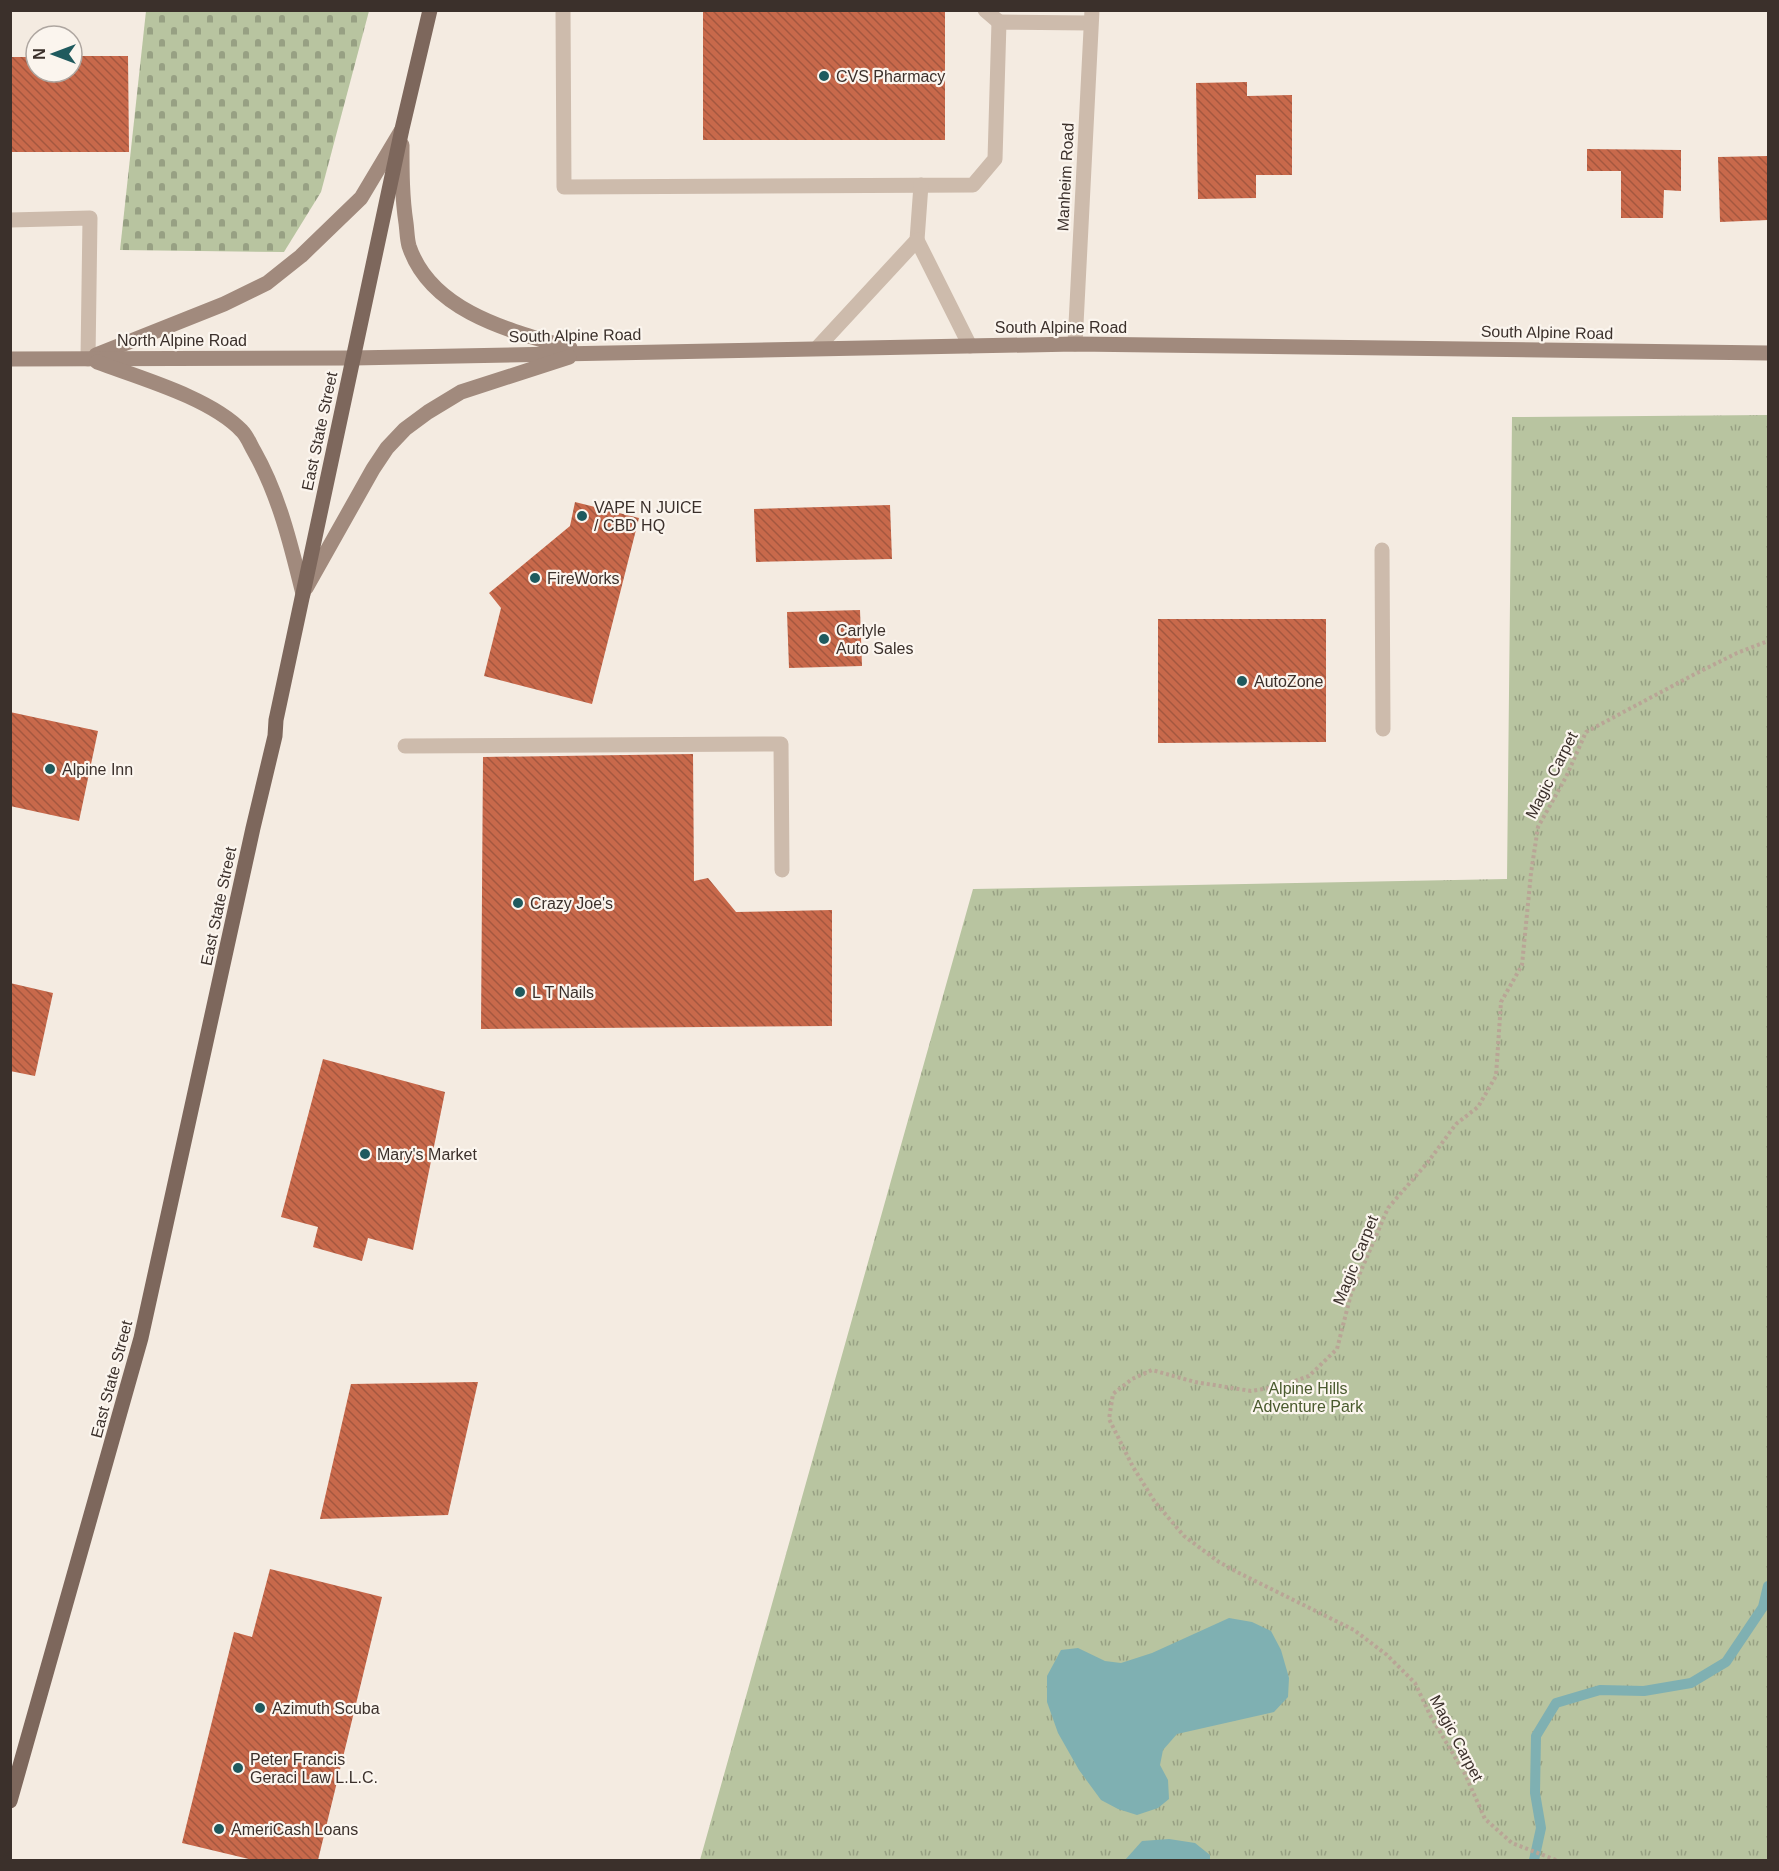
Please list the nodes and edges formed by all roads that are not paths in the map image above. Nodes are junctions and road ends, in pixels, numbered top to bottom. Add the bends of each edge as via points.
1 (430, 10) edge
2 (563, 10) edge
3 (985, 10) edge
4 (1091, 17) edge
5 (999, 22) junction
6 (402, 129) junction
7 (921, 185) junction
8 (10, 220) edge
9 (916, 240) junction
10 (1075, 344) junction
11 (970, 346) junction
12 (817, 348) junction
13 (584, 352) junction
14 (1768, 353) edge
15 (88, 358) junction
16 (353, 358) junction
17 (10, 359) edge
18 (1382, 550) dead end
19 (303, 594) junction
20 (1383, 729) dead end
21 (405, 746) dead end
22 (782, 870) dead end
23 (10, 1801) edge

1 - 6 main road, East State Street
2 - 7 street via 564,187
3 - 5 street
4 - 5 street
4 - 10 street, Manheim Road
5 - 7 street via 996,159 973,185
6 - 13 main road via 402,190 409,245 423,274 474,315 509,330
6 - 15 main road via 361,198 267,283
6 - 16 main road, East State Street
7 - 9 street
8 - 15 street via 90,218
9 - 11 street
9 - 12 street
10 - 11 main road, South Alpine Road
10 - 14 main road, South Alpine Road
11 - 12 main road, South Alpine Road
12 - 13 main road, South Alpine Road
13 - 16 main road, South Alpine Road
13 - 19 main road via 461,392 405,429 373,469
15 - 16 main road, North Alpine Road
15 - 17 main road, North Alpine Road
15 - 19 main road via 189,398 243,432 265,470 286,528
16 - 19 main road, East State Street
18 - 20 street
19 - 23 main road, East State Street via 144,1328
21 - 22 street via 782,744

